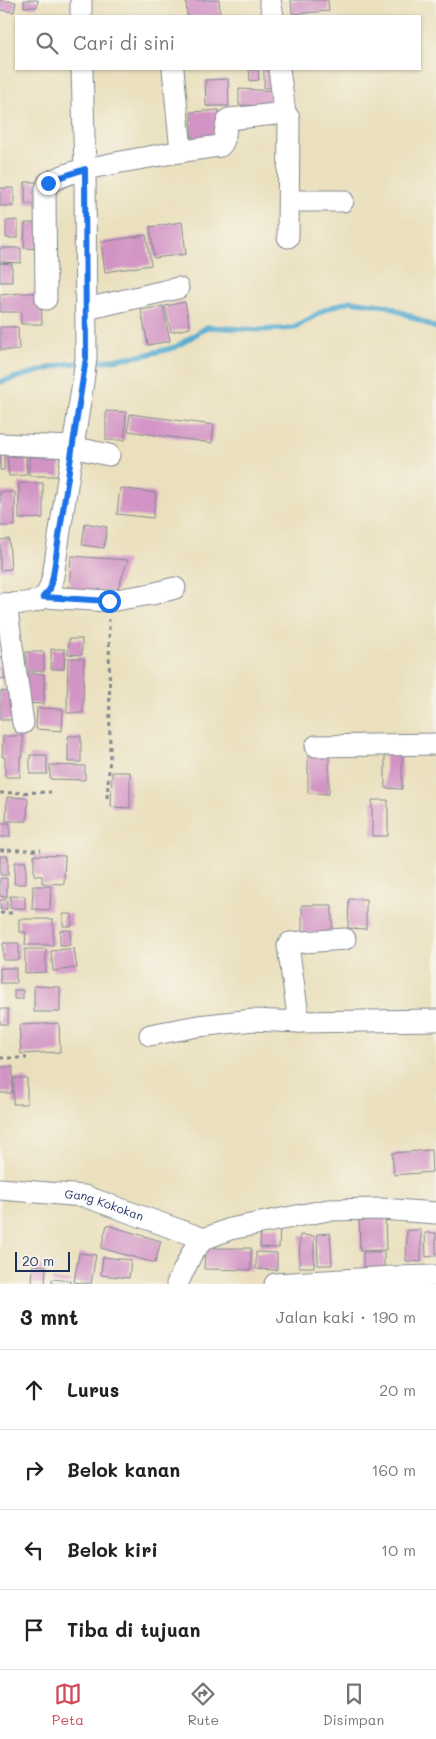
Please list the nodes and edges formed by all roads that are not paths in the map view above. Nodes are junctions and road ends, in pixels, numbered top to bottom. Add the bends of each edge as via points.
1 (81, 0) edge
2 (270, 0) edge
3 (80, 15) edge
4 (273, 15) edge
5 (82, 70) edge
6 (172, 70) edge
7 (279, 70) edge
8 (285, 113) junction
9 (181, 151) junction
10 (85, 169) junction
11 (289, 201) junction
12 (343, 201) dead end
13 (288, 237) dead end
14 (178, 288) dead end
15 (46, 299) dead end
16 (86, 309) junction
17 (0, 444) edge
18 (72, 447) junction
19 (109, 455) dead end
20 (176, 588) dead end
21 (43, 597) junction
22 (3, 604) edge
23 (23, 723) dead end
24 (436, 744) edge
25 (316, 746) dead end
26 (345, 940) dead end
27 (436, 1020) edge
28 (299, 1022) junction
29 (150, 1035) dead end
30 (0, 1189) edge
31 (436, 1213) edge
32 (204, 1239) junction
33 (436, 1276) edge
34 (177, 1284) edge
35 (275, 1284) edge

1 - 3 street
2 - 4 street
5 - 10 street
6 - 9 street
7 - 8 street
8 - 9 street via 229,119 222,145
8 - 11 street via 289,118
9 - 10 street
10 - 15 street via 48,183 45,192
10 - 16 street
11 - 12 street
11 - 13 street
14 - 16 street
16 - 18 street via 86,358
17 - 18 street
18 - 19 street
18 - 21 street via 53,576 50,589
20 - 21 street via 109,601
21 - 22 street via 26,603
22 - 23 street
24 - 25 street
26 - 28 street via 290,943 288,946
27 - 28 street
28 - 29 street via 253,1020
30 - 32 street, Gang Kokokan via 84,1196
31 - 32 street via 328,1210 230,1230
32 - 34 street via 193,1251
33 - 35 street

